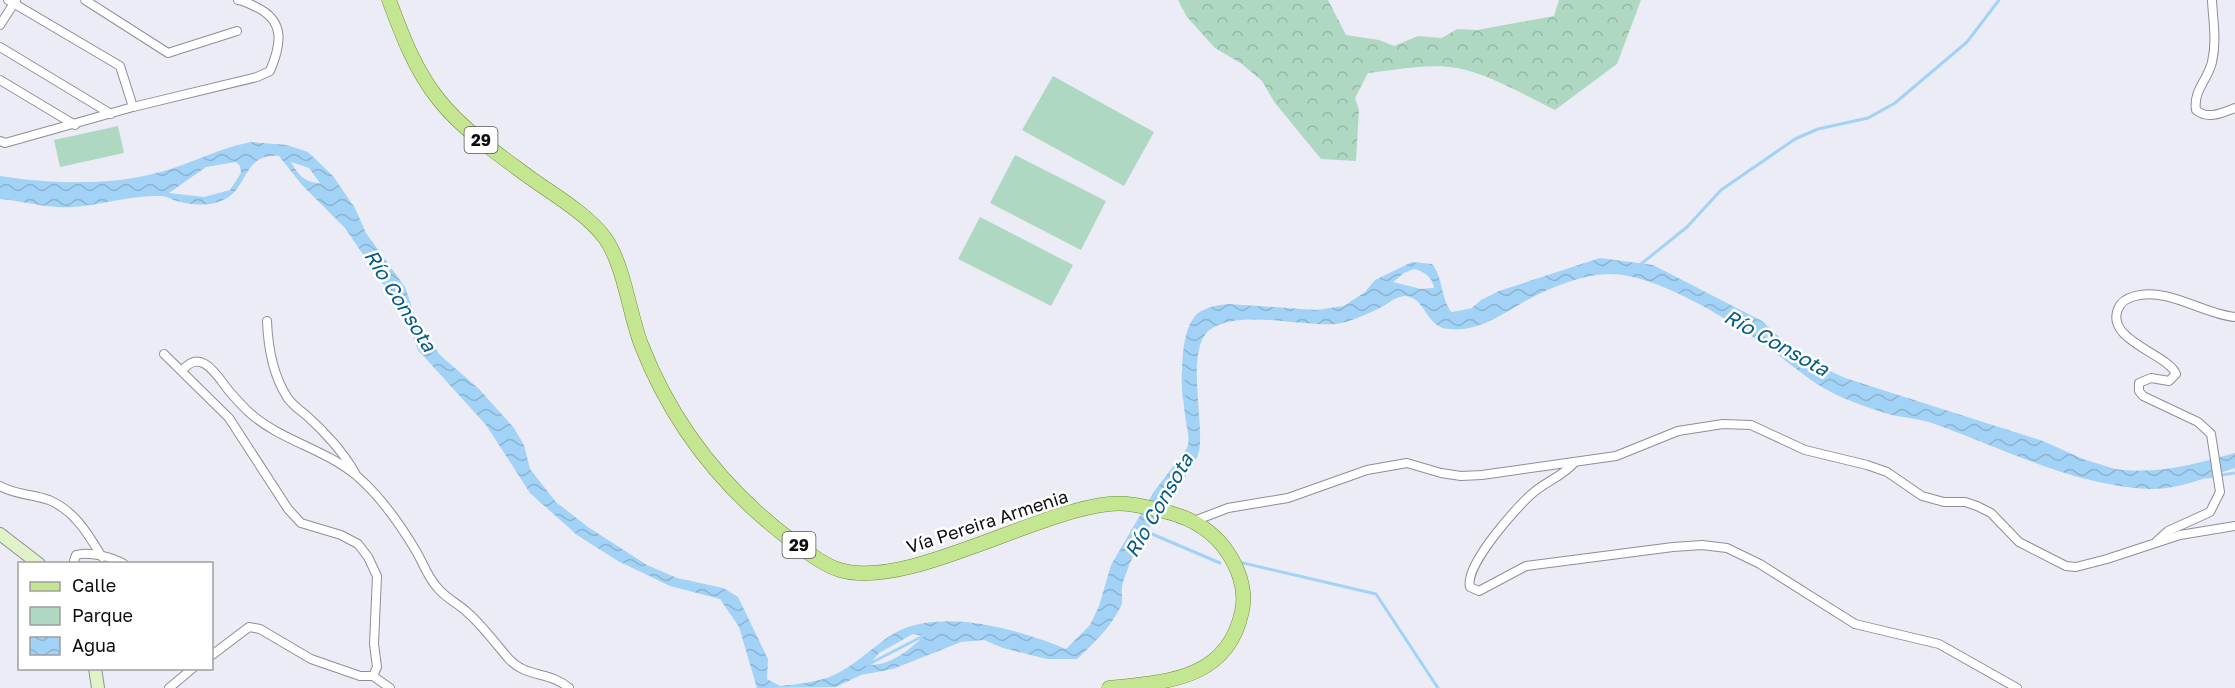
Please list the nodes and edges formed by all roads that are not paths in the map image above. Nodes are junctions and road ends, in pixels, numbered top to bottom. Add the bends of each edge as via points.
1 (85, 0) edge
2 (238, 0) edge
3 (389, 0) edge
4 (2212, 0) edge
5 (13, 1) edge
6 (0, 25) edge
7 (237, 32) dead end
8 (0, 47) edge
9 (0, 80) edge
10 (133, 107) junction
11 (2235, 108) edge
12 (111, 114) junction
13 (75, 125) junction
14 (0, 141) edge
15 (2235, 318) edge
16 (267, 321) dead end
17 (164, 354) dead end
18 (182, 371) junction
19 (1575, 462) junction
20 (357, 476) junction
21 (0, 486) edge
22 (1194, 521) junction
23 (2235, 526) edge
24 (0, 534) edge
25 (2157, 542) junction
26 (102, 557) junction
27 (36, 562) edge
28 (74, 562) edge
29 (118, 562) edge
30 (213, 654) edge
31 (95, 670) edge
32 (192, 670) edge
33 (373, 676) junction
34 (98, 688) edge
35 (169, 688) edge
36 (390, 688) edge
37 (569, 688) edge
38 (1109, 688) edge
39 (2017, 688) edge

1 - 7 street via 168,53
2 - 10 street via 266,12 278,24 280,43 270,71
3 - 22 main road, Vía Pereira Armenia / 29 via 416,64 440,101 487,145 603,235 617,260 640,341 657,382 688,434 728,486 807,552 837,569 879,572 930,561 1063,513 1113,503
4 - 11 street via 2212,64 2197,92 2196,110 2209,115
5 - 6 street
5 - 10 street via 120,66
8 - 12 street
9 - 13 street
10 - 12 street
12 - 13 street
13 - 14 street
15 - 25 street via 2152,294 2128,297 2116,313 2118,325 2129,338 2173,367 2176,374 2169,381 2145,379 2139,383 2139,391 2198,422 2211,434 2215,450 2220,492 2210,512 2168,531
16 - 20 street via 270,351 287,398 309,417
17 - 18 street
18 - 20 street via 190,363 210,365 253,416
18 - 33 street via 229,418 301,523 341,535 358,544 368,557 377,576 377,667
19 - 22 street via 1461,476 1407,463 1367,470 1288,498 1228,508
19 - 25 street via 1616,456 1678,432 1723,424 1751,425 1805,450 1887,472 1922,496 1977,506 1990,513 2019,542 2066,566 2107,559
19 - 39 street via 1567,472 1534,492 1491,542 1471,571 1470,587 1479,591 1526,566 1673,547 1727,548 1760,564 1855,624 1939,644
20 - 37 street via 400,526 425,572 448,601 465,610 510,660 523,669 559,679
21 - 26 street via 50,501 81,522
22 - 38 main road, 29 via 1218,540 1232,557 1240,576 1242,611 1225,651 1199,670 1167,682
23 - 25 street
24 - 27 main road
26 - 28 street via 76,555
26 - 29 street
30 - 33 street via 249,627 260,629 311,659 360,676
31 - 34 main road
32 - 35 street
33 - 36 street

